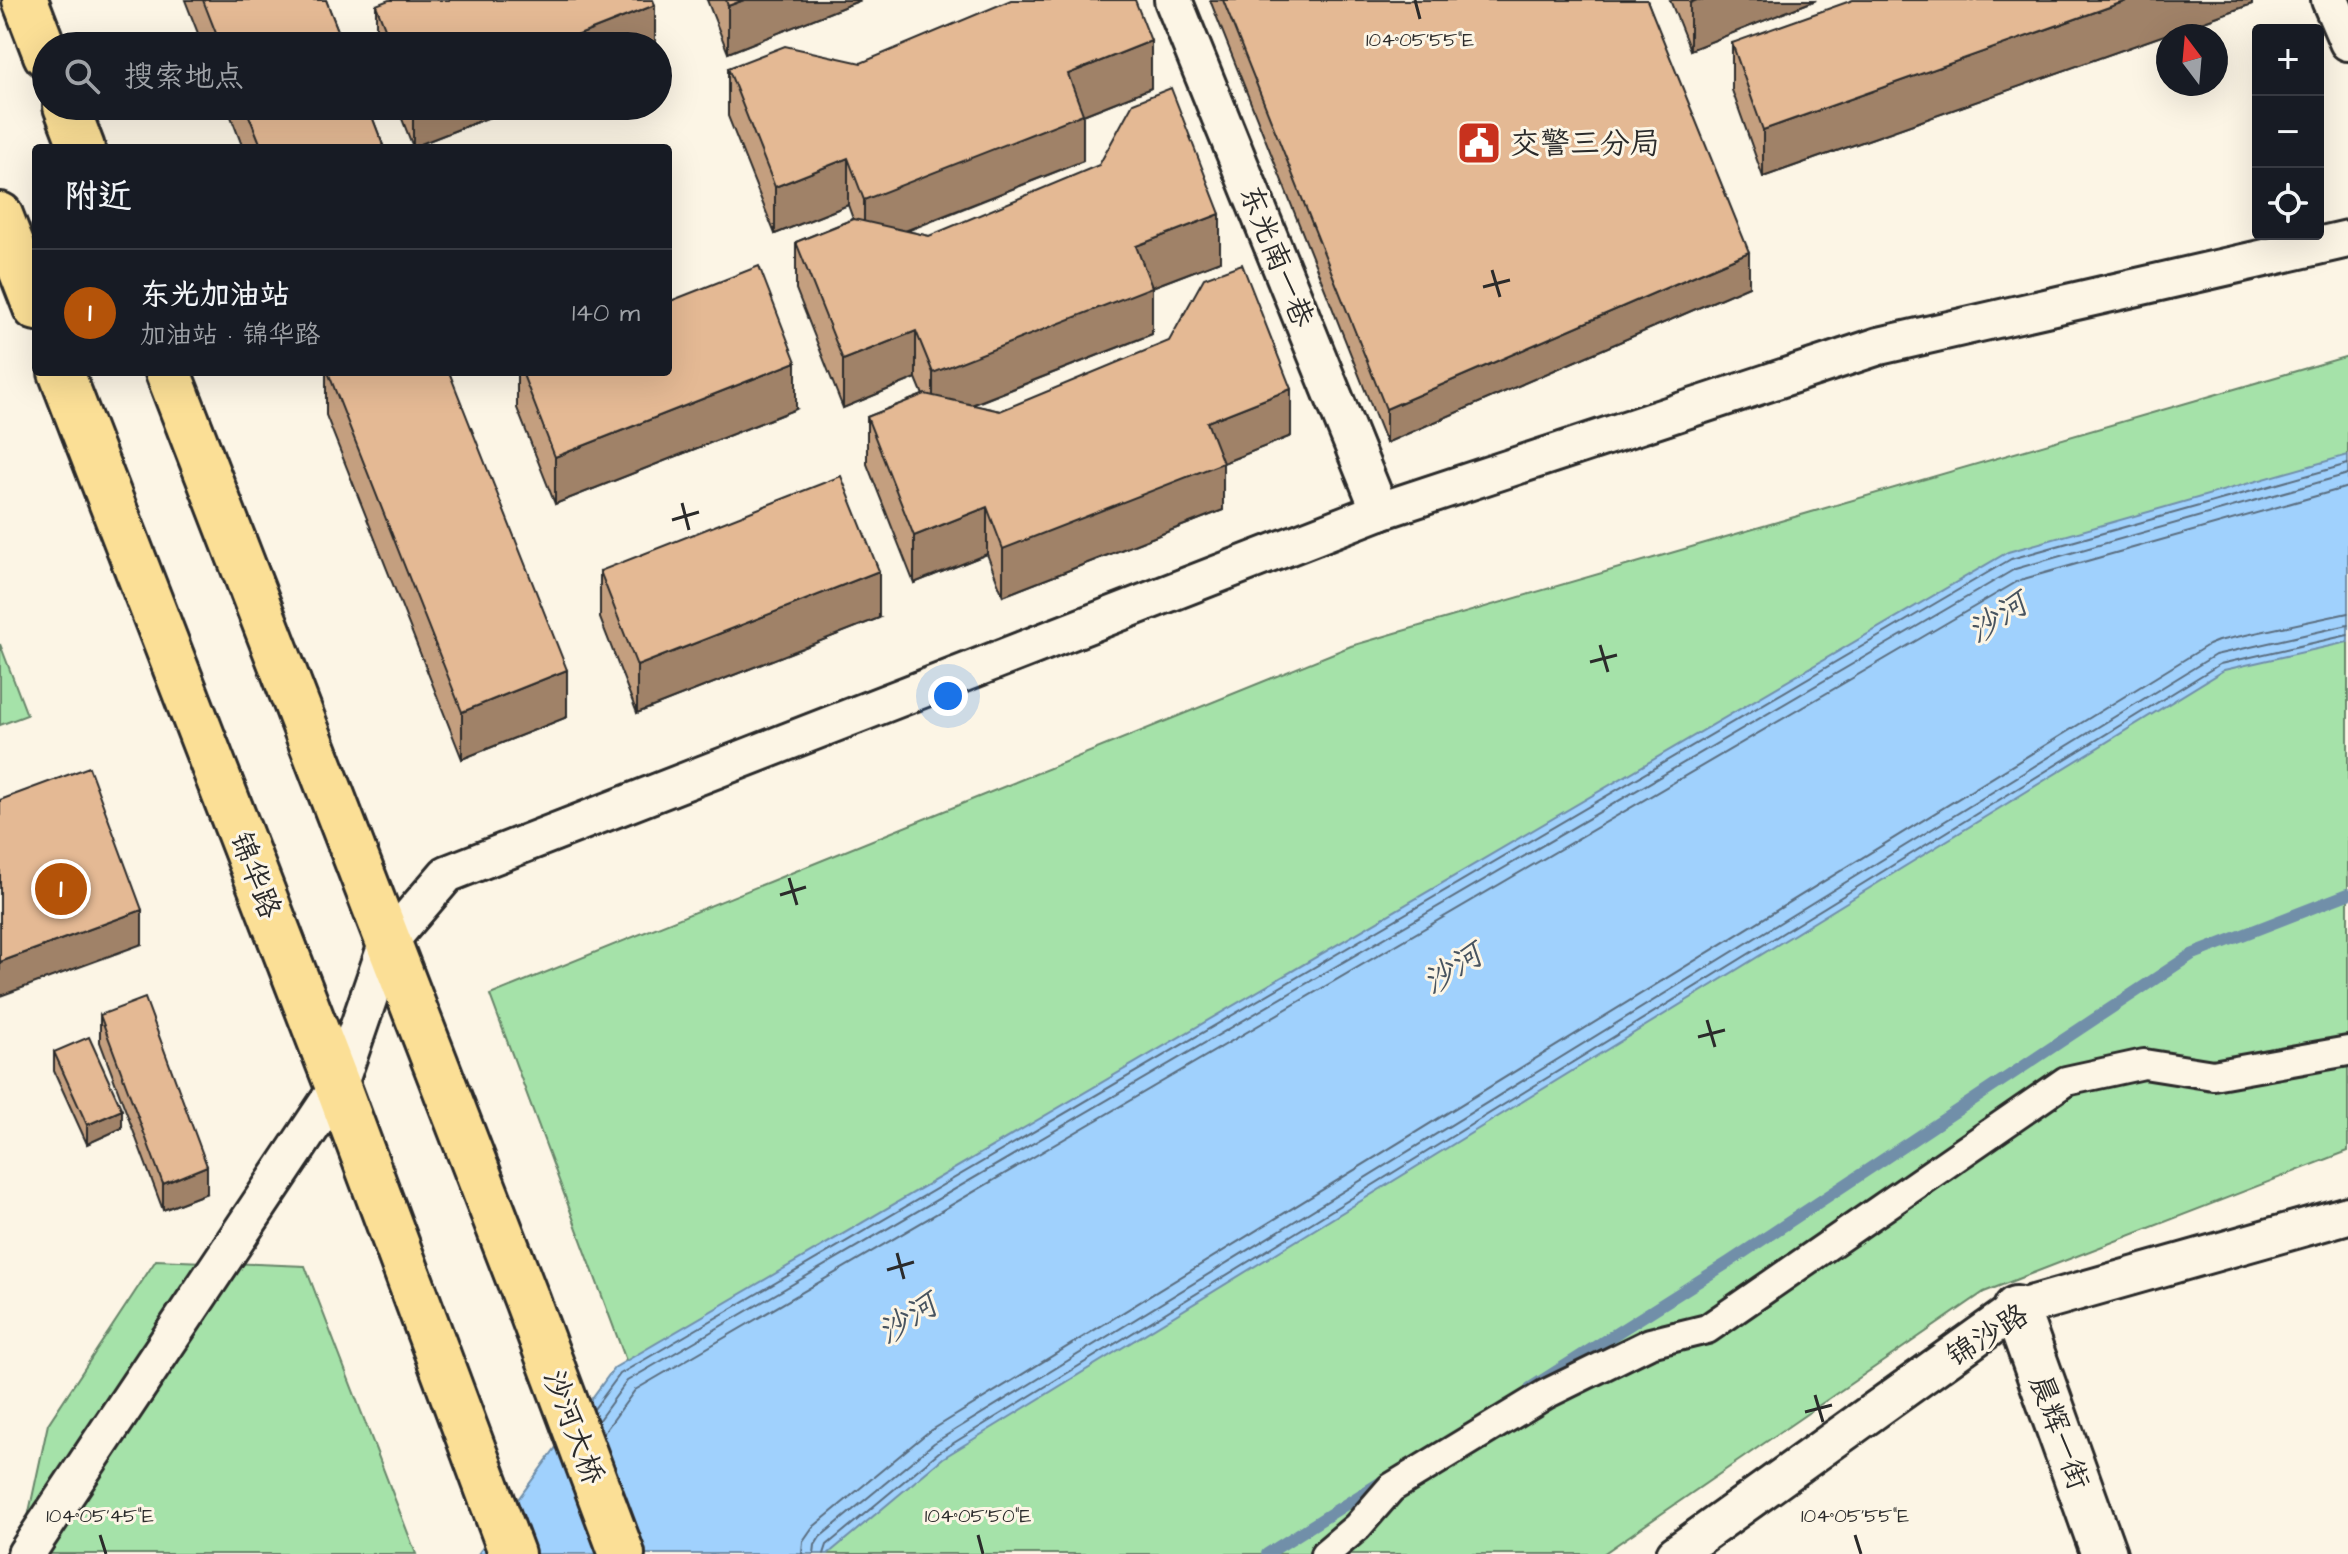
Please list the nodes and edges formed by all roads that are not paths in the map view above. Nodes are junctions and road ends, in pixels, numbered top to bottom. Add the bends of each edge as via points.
1 (25, 0) edge
2 (1173, 0) edge
3 (2330, 0) edge
4 (37, 32) edge
5 (2348, 42) edge
6 (71, 120) edge
7 (80, 144) edge
8 (0, 215) edge
9 (2348, 239) edge
10 (32, 298) edge
11 (63, 376) edge
12 (170, 376) edge
13 (1380, 511) junction
14 (387, 944) junction
15 (2348, 1051) edge
16 (338, 1087) junction
17 (2348, 1215) edge
18 (2016, 1309) junction
19 (26, 1554) edge
20 (512, 1554) edge
21 (622, 1554) edge
22 (1325, 1554) edge
23 (1675, 1554) edge
24 (2104, 1554) edge

1 - 4 main road
2 - 13 street, 东光南一巷
3 - 5 street
6 - 7 main road
8 - 10 main road
9 - 13 street via 1879,346
11 - 16 main road, 锦华路
12 - 14 main road
13 - 14 street via 447,874
14 - 16 street
14 - 21 main road, 沙河大桥
15 - 22 street via 2213,1075 2144,1064 2066,1081 1707,1329 1650,1343 1546,1394 1391,1488
16 - 19 street
16 - 20 main road, 锦华路
17 - 18 street, 锦沙路
18 - 23 street, 锦沙路
18 - 24 street, 晨辉一街

